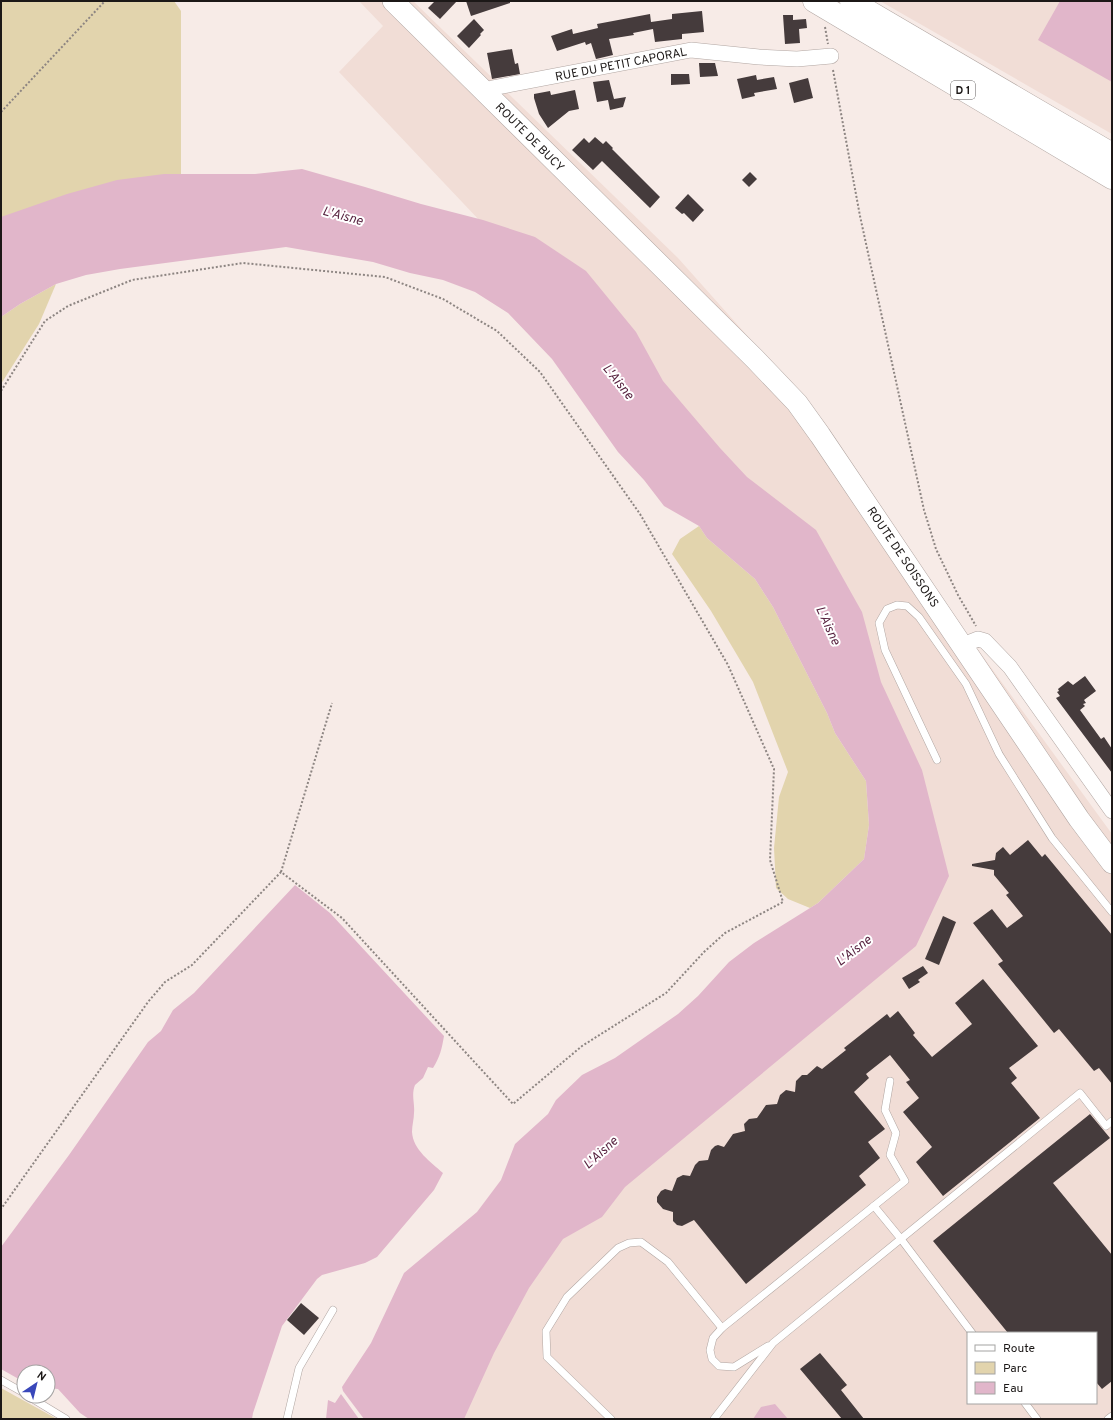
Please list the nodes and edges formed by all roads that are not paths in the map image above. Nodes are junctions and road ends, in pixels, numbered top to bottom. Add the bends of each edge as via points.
1 (393, 1) edge
2 (814, 1) edge
3 (850, 1) edge
4 (831, 56) road end
5 (486, 94) junction
6 (1112, 154) edge
7 (1112, 178) edge
8 (668, 273) joint
9 (963, 645) junction
10 (937, 760) dead end
11 (1112, 811) edge
12 (1112, 863) edge
13 (1112, 912) edge
14 (890, 1081) dead end
15 (1112, 1121) edge
16 (874, 1206) junction
17 (901, 1239) junction
18 (333, 1310) dead end
19 (722, 1328) junction
20 (971, 1332) edge
21 (773, 1343) junction
22 (1, 1380) edge
23 (16, 1389) edge
24 (41, 1404) edge
25 (1026, 1404) edge
26 (1112, 1416) edge
27 (66, 1419) edge
28 (287, 1419) edge
29 (611, 1419) edge
30 (714, 1419) edge
31 (1037, 1419) edge
32 (1108, 1419) edge

1 - 5 main road, ROUTE DE BUCY
2 - 7 main road, D 1
3 - 6 main road, D 1
4 - 5 street, RUE DU PETIT CAPORAL via 797,59 691,50 492,88
5 - 8 main road, ROUTE DE BUCY
8 - 9 main road, ROUTE DE SOISSONS via 797,403
9 - 11 street via 978,639 984,641 1010,667
9 - 12 main road, ROUTE DE SOISSONS via 1079,819
10 - 13 lane via 885,650 879,623 887,609 897,605 907,606 919,617 966,684 1000,754 1052,838
14 - 16 lane via 885,1110 896,1133 890,1155 905,1181
15 - 17 lane via 1106,1126 1080,1093
16 - 17 lane
16 - 19 lane
17 - 20 lane
17 - 21 lane
18 - 28 lane via 299,1368
19 - 21 lane via 713,1338 710,1350 712,1359 718,1366 734,1367
19 - 29 lane via 668,1262 641,1242 629,1242 618,1248 567,1297 546,1331 547,1357
21 - 30 lane
22 - 23 lane
24 - 27 lane
25 - 31 lane
26 - 32 lane

